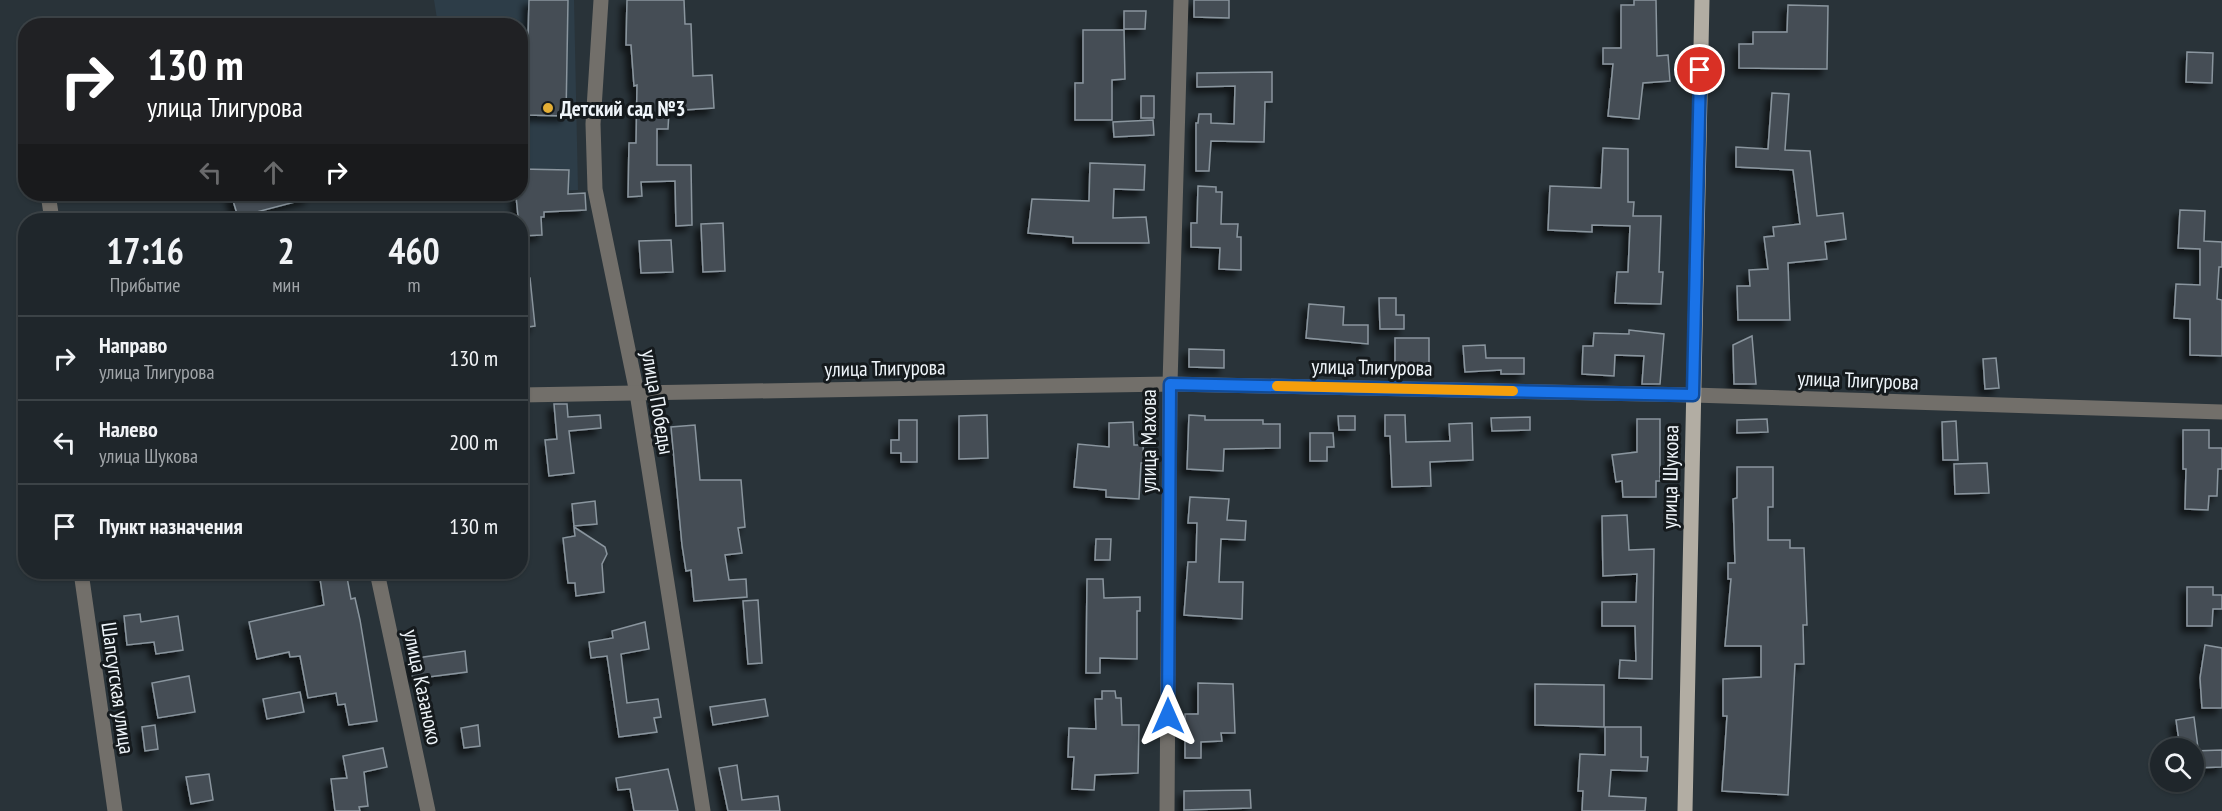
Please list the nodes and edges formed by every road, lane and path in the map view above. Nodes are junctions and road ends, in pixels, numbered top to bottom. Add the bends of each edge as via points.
1 (601, 0) edge
2 (1181, 0) edge
3 (1702, 0) edge
4 (1170, 384) junction
5 (637, 393) junction
6 (528, 395) edge
7 (1693, 395) junction
8 (2222, 412) edge
9 (82, 579) edge
10 (378, 579) edge
11 (115, 811) edge
12 (428, 811) edge
13 (703, 811) edge
14 (1167, 811) edge
15 (1685, 811) edge

1 - 5 street, улица Победы via 593,124 595,189
2 - 4 street, улица Махова
3 - 7 main road, улица Шукова
4 - 5 street, улица Тлигурова
4 - 7 street, улица Тлигурова
4 - 14 street, улица Махова
5 - 6 street, улица Тлигурова
5 - 13 street, улица Победы
7 - 8 street, улица Тлигурова
7 - 15 main road, улица Шукова
9 - 11 street, Шапсугская улица
10 - 12 street, улица Казаноко

